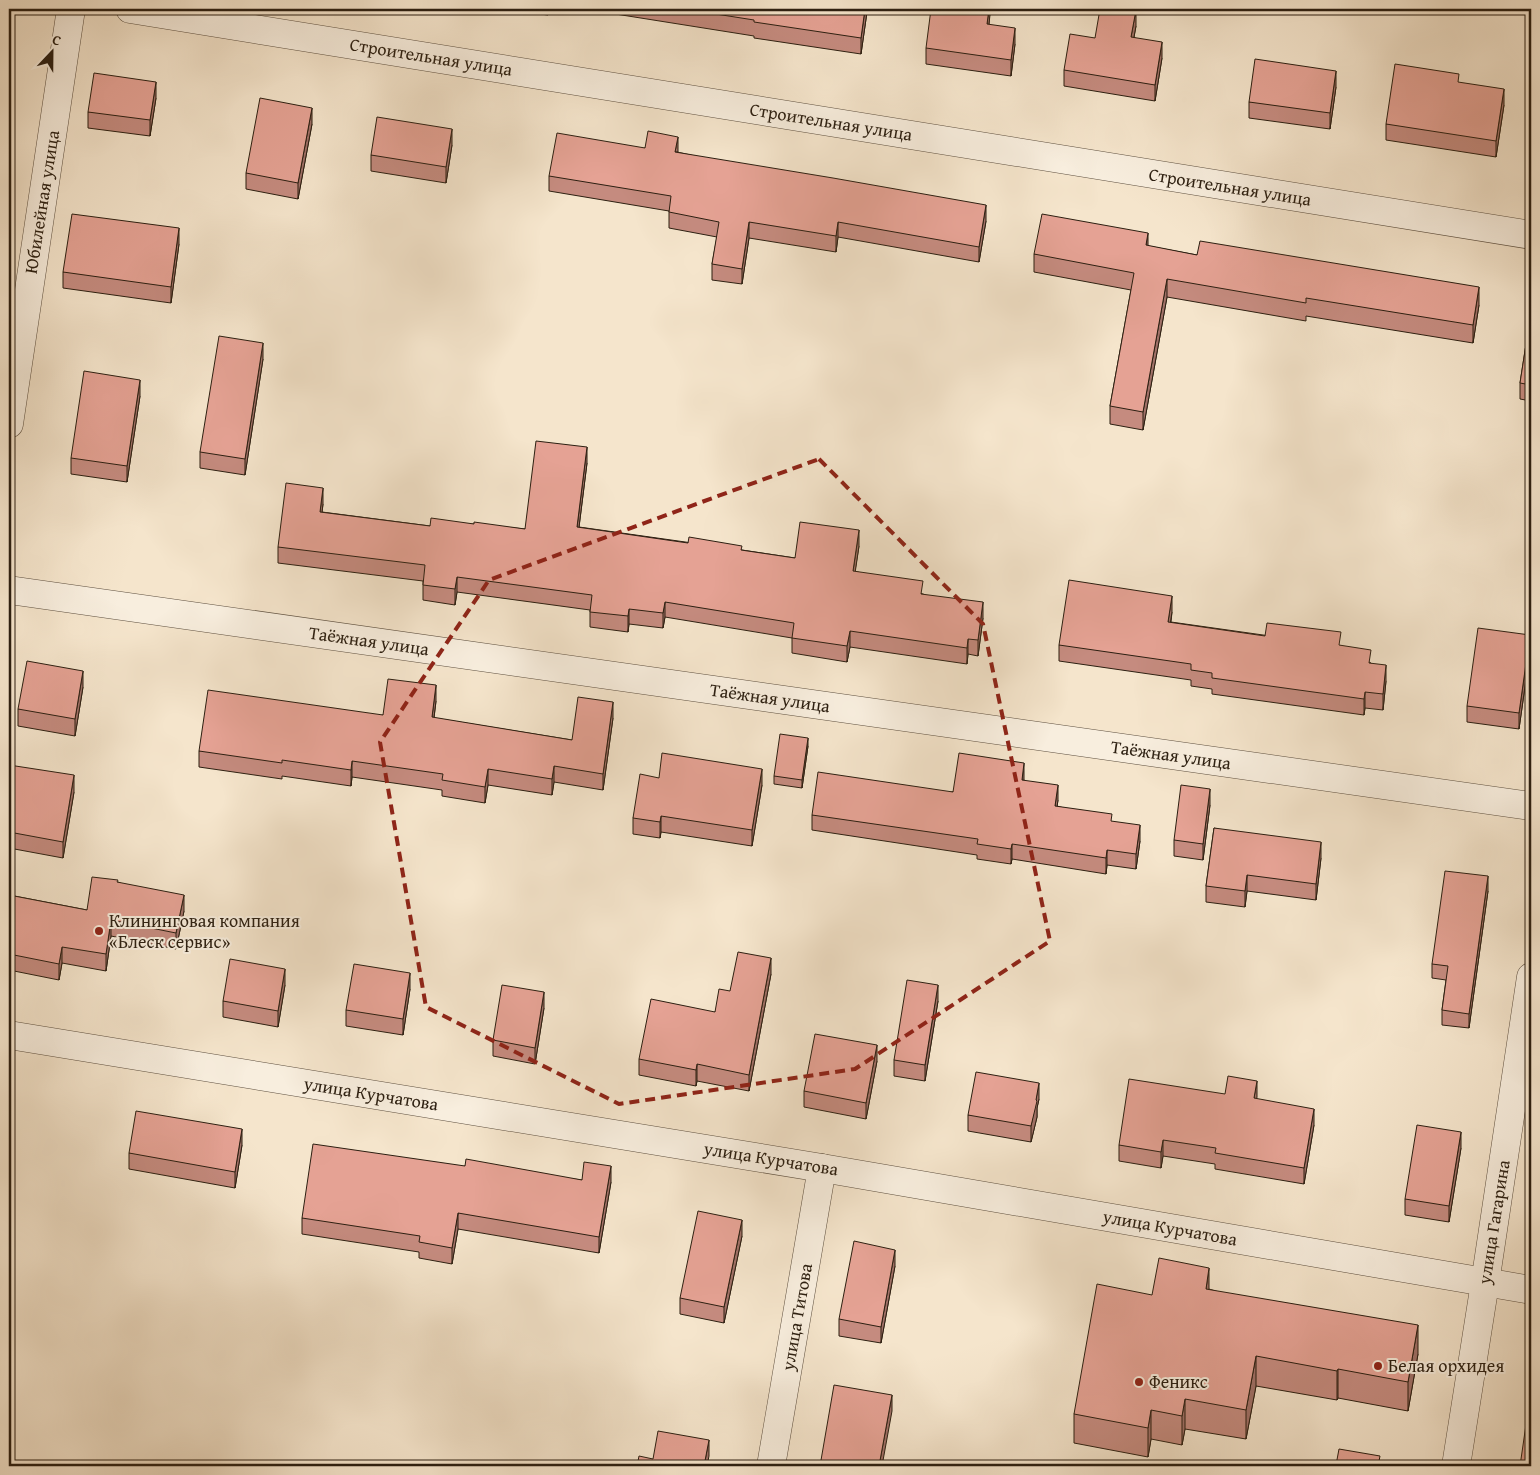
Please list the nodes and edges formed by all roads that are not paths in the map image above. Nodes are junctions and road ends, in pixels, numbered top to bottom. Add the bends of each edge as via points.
1 (71, 9) edge
2 (130, 9) edge
3 (1531, 235) edge
4 (9, 424) edge
5 (9, 590) edge
6 (1531, 806) edge
7 (1531, 977) edge
8 (9, 1035) edge
9 (822, 1168) junction
10 (1485, 1283) junction
11 (1531, 1290) edge
12 (771, 1466) edge
13 (1456, 1466) edge

1 - 4 street, Юбилейная улица
2 - 3 street, Строительная улица
5 - 6 street, Таёжная улица
7 - 10 street, улица Гагарина
8 - 9 street, улица Курчатова
9 - 10 street, улица Курчатова
9 - 12 street, улица Титова
10 - 11 street, улица Курчатова
10 - 13 street, улица Гагарина

